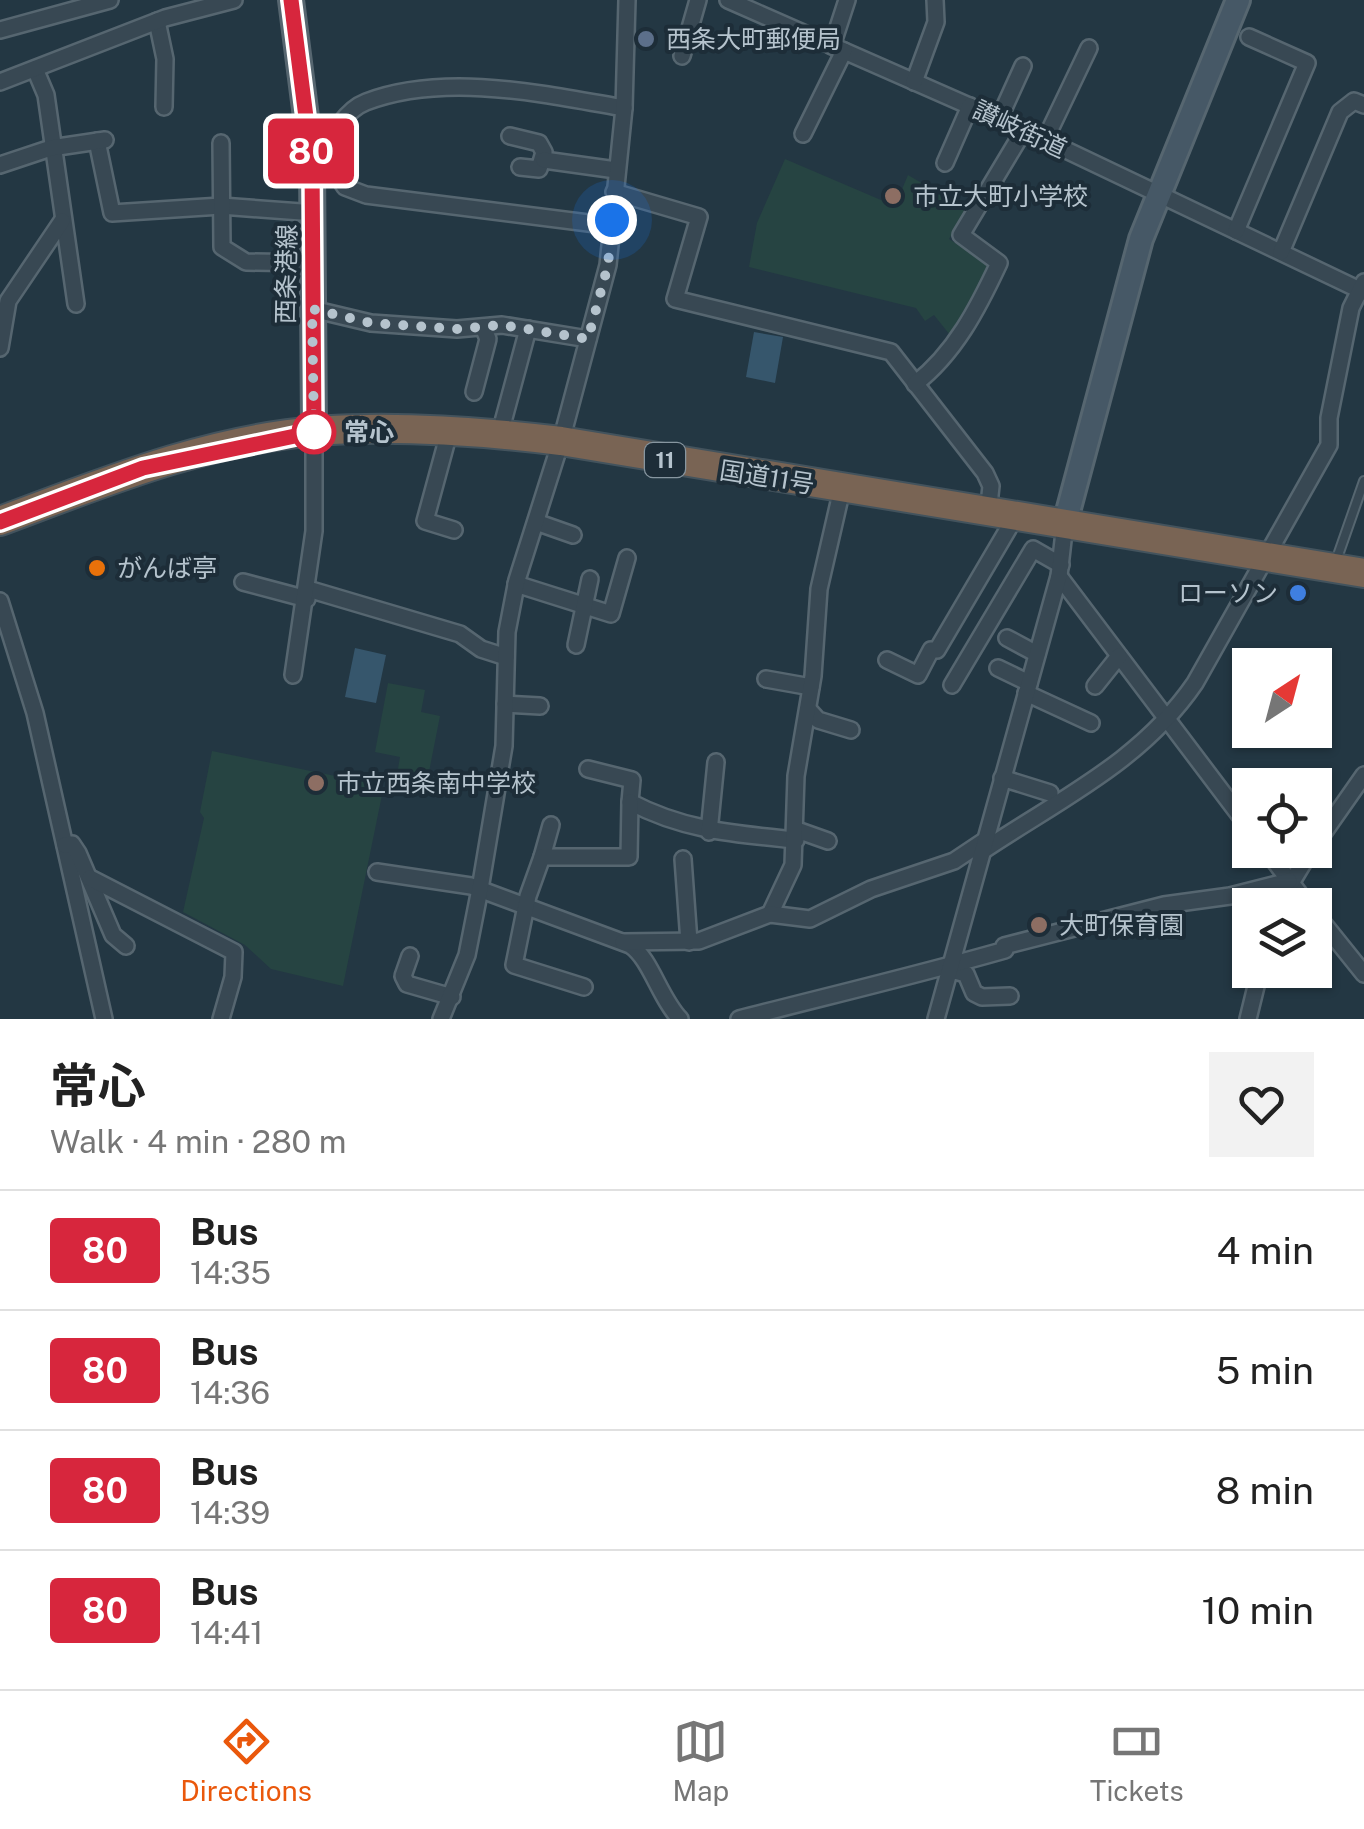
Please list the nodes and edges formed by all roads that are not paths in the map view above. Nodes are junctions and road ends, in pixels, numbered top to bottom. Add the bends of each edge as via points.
1 (110, 0) edge
2 (234, 0) edge
3 (291, 0) edge
4 (627, 0) edge
5 (698, 0) edge
6 (728, 0) edge
7 (778, 0) edge
8 (848, 0) edge
9 (935, 0) edge
10 (1238, 0) edge
11 (70, 5) edge
12 (771, 19) junction
13 (157, 21) junction
14 (0, 30) edge
15 (1250, 38) dead end
16 (838, 48) junction
17 (1089, 48) dead end
18 (682, 56) dead end
19 (1023, 66) dead end
20 (34, 69) junction
21 (0, 82) edge
22 (914, 82) junction
23 (1364, 105) edge
24 (970, 106) junction
25 (164, 107) dead end
26 (624, 108) junction
27 (999, 119) junction
28 (1024, 130) junction
29 (803, 134) dead end
30 (510, 136) dead end
31 (1045, 140) junction
32 (220, 143) dead end
33 (51, 148) junction
34 (317, 155) junction
35 (544, 160) junction
36 (946, 163) dead end
37 (0, 165) edge
38 (520, 167) dead end
39 (616, 170) junction
40 (614, 192) junction
41 (1158, 194) junction
42 (222, 206) junction
43 (315, 213) junction
44 (62, 221) junction
45 (612, 226) junction
46 (1236, 232) junction
47 (1281, 252) junction
48 (313, 262) junction
49 (1363, 288) edge
50 (4, 298) edge
51 (76, 304) dead end
52 (312, 309) junction
53 (483, 327) junction
54 (528, 329) junction
55 (588, 339) junction
56 (0, 348) edge
57 (915, 384) junction
58 (474, 392) dead end
59 (450, 430) junction
60 (314, 432) junction
61 (500, 434) junction
62 (561, 441) junction
63 (1364, 481) edge
64 (842, 489) junction
65 (1001, 517) junction
66 (0, 522) edge
67 (536, 522) junction
68 (1065, 523) junction
69 (454, 530) dead end
70 (574, 534) dead end
71 (1263, 556) junction
72 (627, 558) dead end
73 (1334, 568) junction
74 (1060, 570) junction
75 (1364, 573) edge
76 (590, 578) dead end
77 (244, 582) dead end
78 (516, 584) junction
79 (308, 594) junction
80 (0, 601) edge
81 (584, 605) junction
82 (1007, 638) dead end
83 (576, 645) dead end
84 (1037, 654) junction
85 (1119, 656) junction
86 (506, 658) junction
87 (887, 660) dead end
88 (998, 668) dead end
89 (293, 674) dead end
90 (766, 678) dead end
91 (952, 685) dead end
92 (811, 686) junction
93 (1095, 686) dead end
94 (1028, 688) junction
95 (505, 704) junction
96 (540, 706) dead end
97 (808, 709) junction
98 (1167, 719) junction
99 (1090, 723) dead end
100 (852, 730) dead end
101 (716, 762) dead end
102 (588, 769) dead end
103 (1364, 775) edge
104 (1002, 778) junction
105 (1050, 794) dead end
106 (1357, 799) edge
107 (630, 802) junction
108 (1232, 805) edge
109 (551, 825) dead end
110 (1332, 826) edge
111 (709, 832) junction
112 (796, 835) junction
113 (828, 840) dead end
114 (65, 845) junction
115 (983, 846) junction
116 (542, 857) junction
117 (683, 860) dead end
118 (1279, 868) edge
119 (1298, 868) edge
120 (377, 872) dead end
121 (90, 878) junction
122 (1289, 881) junction
123 (1286, 888) edge
124 (1295, 888) edge
125 (480, 889) junction
126 (526, 909) junction
127 (770, 914) junction
128 (1332, 934) edge
129 (622, 942) junction
130 (689, 942) junction
131 (126, 946) dead end
132 (410, 956) dead end
133 (951, 967) junction
134 (1364, 973) edge
135 (584, 987) dead end
136 (1256, 988) edge
137 (1010, 996) dead end
138 (452, 997) junction
139 (226, 1016) edge
140 (104, 1019) edge
141 (441, 1019) edge
142 (680, 1019) edge
143 (739, 1019) edge
144 (936, 1019) edge
145 (1248, 1019) edge

1 - 11 street
2 - 13 street
3 - 34 street, 西条港線
4 - 26 street
5 - 18 street
6 - 12 street, 讃岐街道
7 - 12 street
8 - 16 street
9 - 22 street via 936,22
10 - 41 street
11 - 14 street
12 - 16 street, 讃岐街道
13 - 20 street
13 - 25 street
15 - 46 street via 1307,63
16 - 22 street, 讃岐街道
16 - 29 street
17 - 31 street
19 - 27 street
20 - 21 street
20 - 33 street via 46,95
22 - 24 street, 讃岐街道
23 - 47 street via 1354,101 1340,112
24 - 27 street, 讃岐街道
24 - 36 street
26 - 34 street via 432,86 365,102
26 - 39 street
27 - 28 street, 讃岐街道
28 - 31 street, 讃岐街道
28 - 57 street via 960,235 1000,263 975,314
30 - 35 street via 539,143
31 - 41 street, 讃岐街道
32 - 42 street
33 - 37 street
33 - 42 street via 101,141 112,212
33 - 44 street
34 - 43 street, 西条港線
34 - 45 street via 345,187 366,196
35 - 38 street via 539,170
35 - 39 street
39 - 40 street
40 - 45 street
40 - 57 street via 699,216 676,299 890,352
41 - 46 street, 讃岐街道
41 - 68 street
42 - 43 street
42 - 48 street via 222,247 246,262
43 - 48 street, 西条港線
44 - 50 street
44 - 51 street
45 - 55 street
46 - 47 street, 讃岐街道
47 - 49 street, 讃岐街道
48 - 52 street, 西条港線
49 - 71 street via 1347,326 1329,445
50 - 56 street
52 - 53 street via 371,323
52 - 60 street, 西条港線
53 - 54 street
53 - 58 street via 488,340
54 - 55 street
54 - 61 street
55 - 62 street
57 - 65 street via 985,473
59 - 60 highway, 国道11号 / 11
59 - 61 highway, 国道11号 / 11
59 - 69 street via 425,521
60 - 66 highway, 国道11号 / 11 via 143,468
60 - 79 street via 318,462
61 - 62 highway, 国道11号 / 11
62 - 64 highway, 国道11号 / 11
62 - 67 street
63 - 73 lane
64 - 65 highway, 国道11号 / 11
64 - 92 street via 818,590
65 - 68 highway, 国道11号 / 11
65 - 87 street via 938,650 931,650 918,675
67 - 70 street
67 - 78 street
68 - 71 highway, 国道11号 / 11
68 - 74 street
71 - 73 highway, 国道11号 / 11
71 - 98 street via 1216,647
72 - 81 street via 611,614
73 - 75 highway, 国道11号 / 11
74 - 84 street
74 - 85 street
74 - 91 street via 1033,550 995,599
76 - 81 street
77 - 79 street
78 - 81 street
78 - 86 street
79 - 86 street via 460,634
79 - 89 street
80 - 114 street
81 - 83 street
82 - 84 street
84 - 94 street
85 - 93 street
85 - 98 street
86 - 95 street
88 - 94 street
90 - 92 street
92 - 97 street
94 - 99 street
94 - 104 street
95 - 96 street
95 - 125 street
97 - 100 street via 818,720
97 - 112 street via 796,776
98 - 108 street
98 - 115 street via 1124,761
101 - 111 street
102 - 107 street via 632,780
103 - 106 street
104 - 105 street
104 - 115 street
106 - 110 street
107 - 111 street
107 - 116 street via 629,857
109 - 116 street
111 - 112 street
112 - 113 street
112 - 127 street via 788,882
114 - 121 street via 72,844
114 - 140 street
115 - 127 street via 810,920
115 - 133 street
116 - 126 street
117 - 130 street
118 - 122 street
119 - 122 street
120 - 125 street
121 - 131 street via 113,935
121 - 139 street via 234,952
122 - 123 street
122 - 124 street
122 - 133 street via 1164,905
125 - 126 street
125 - 138 street
126 - 129 street
126 - 135 street via 514,966
127 - 130 street
128 - 134 street
129 - 130 street
129 - 142 street via 642,956 659,994
132 - 138 street via 407,984
133 - 137 street via 966,974 982,997
133 - 143 street
133 - 144 street
136 - 145 street
138 - 141 street

